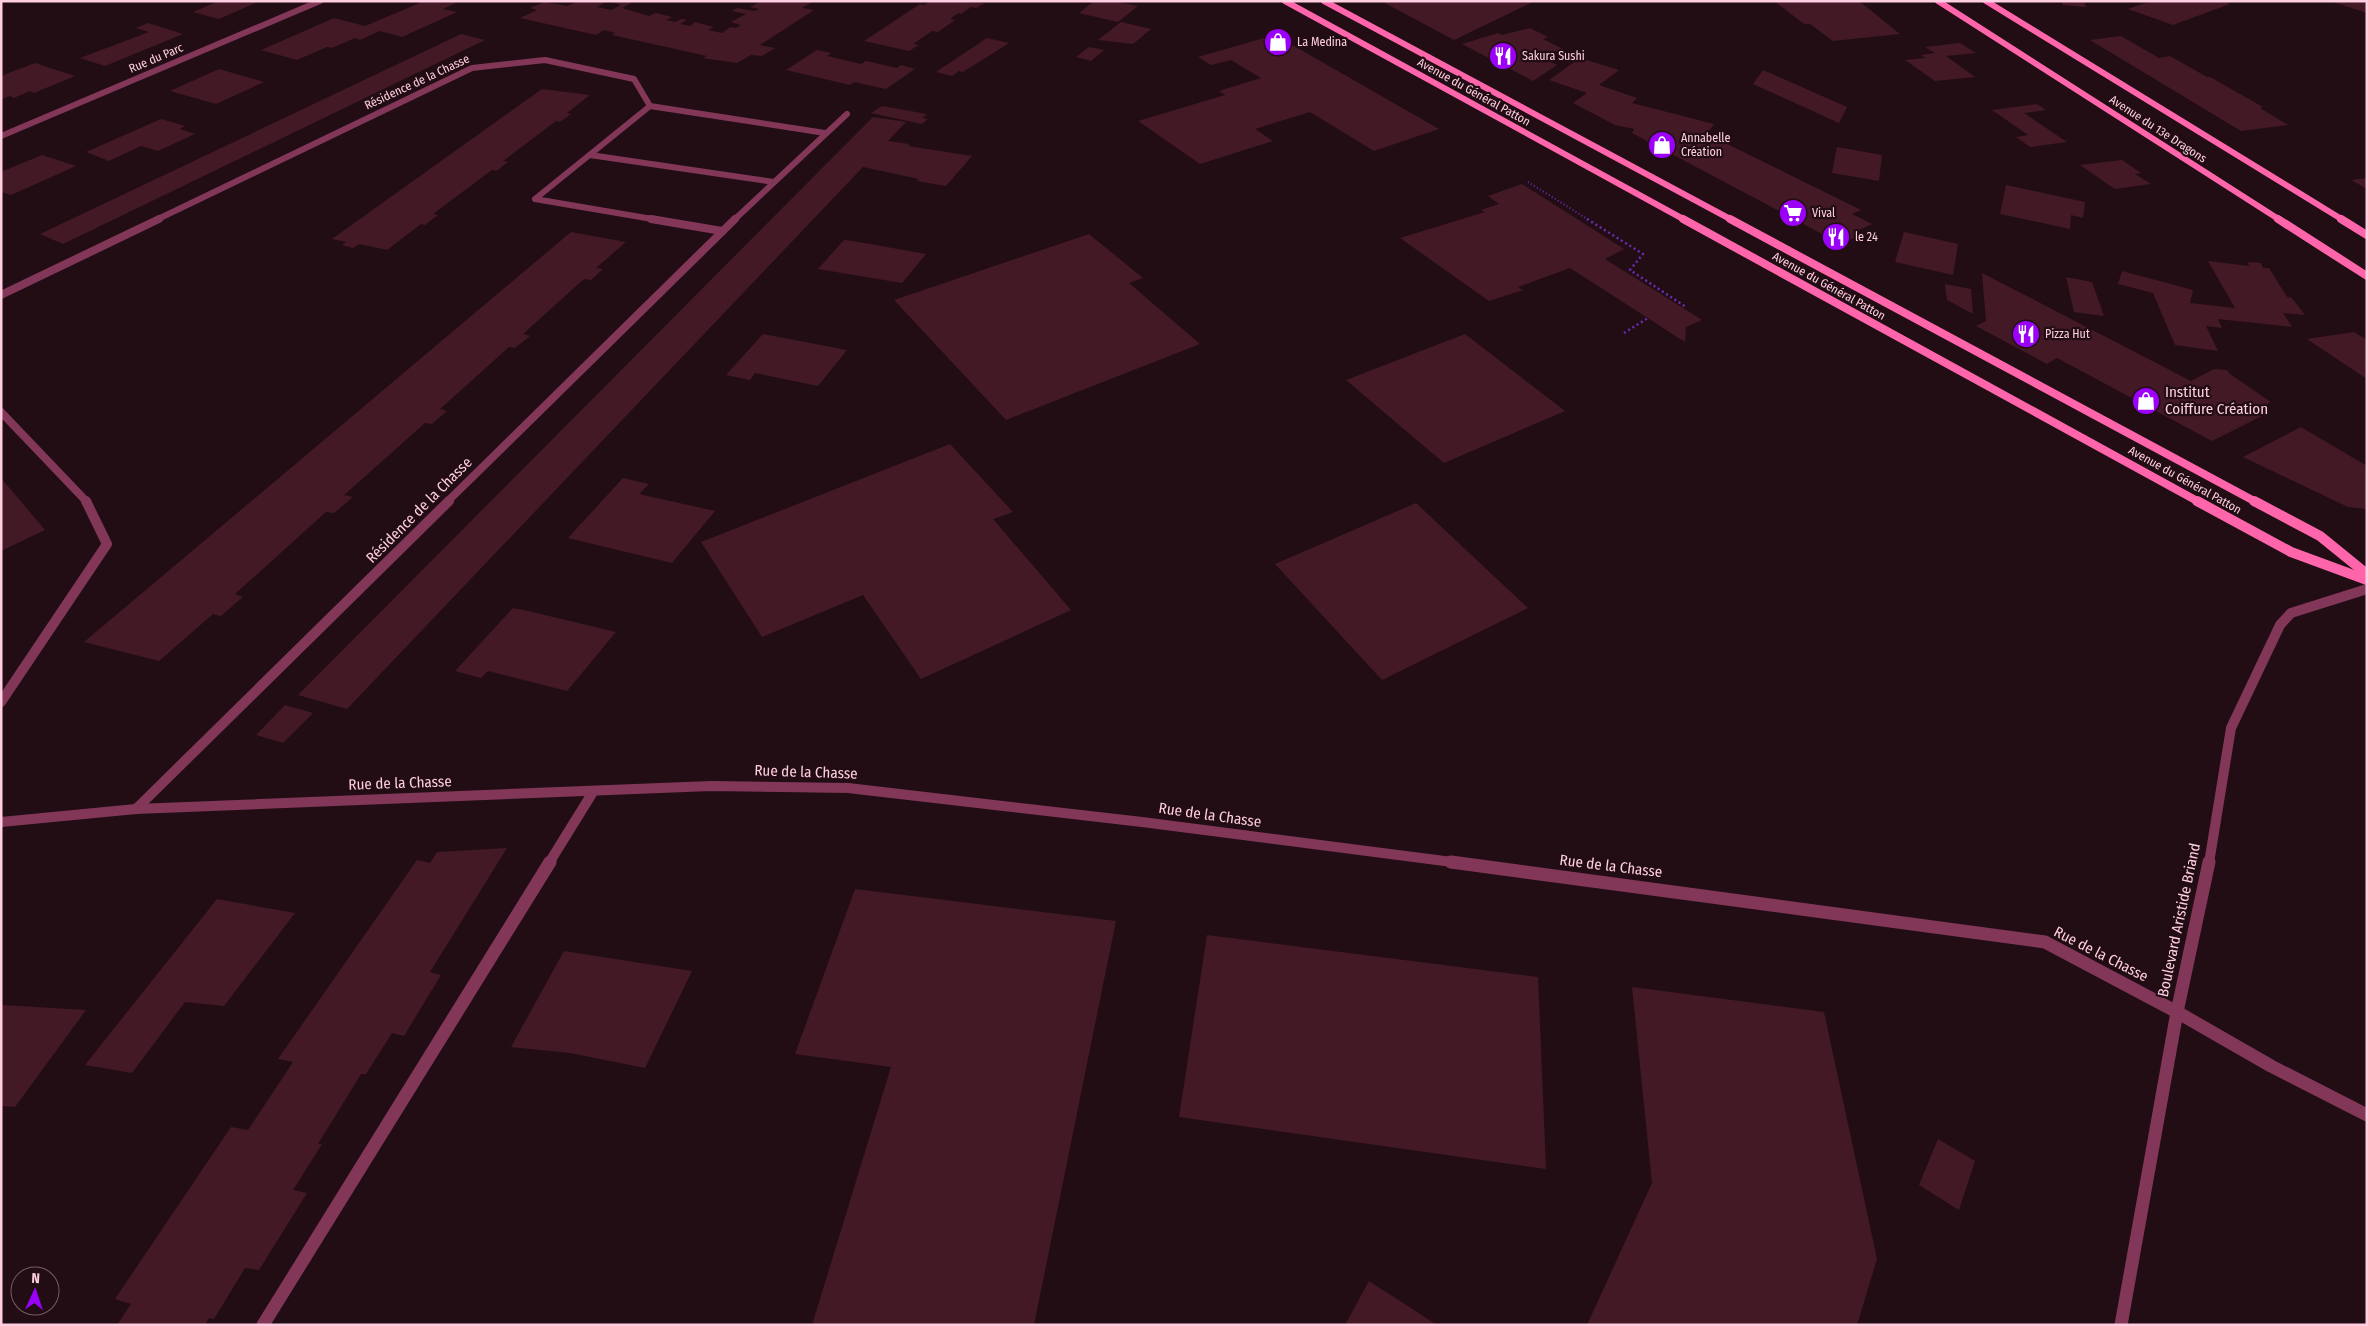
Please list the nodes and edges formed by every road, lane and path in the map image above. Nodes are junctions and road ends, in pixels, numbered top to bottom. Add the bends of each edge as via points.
1 (320, 1) edge
2 (1285, 1) edge
3 (1324, 1) edge
4 (1938, 1) edge
5 (1986, 1) edge
6 (650, 106) junction
7 (847, 114) dead end
8 (825, 133) junction
9 (1, 136) edge
10 (590, 154) junction
11 (1526, 180) dead end
12 (774, 182) junction
13 (722, 231) junction
14 (2367, 235) edge
15 (2367, 276) edge
16 (1, 295) edge
17 (1683, 308) dead end
18 (1648, 318) dead end
19 (1624, 332) dead end
20 (1, 412) edge
21 (2367, 574) edge
22 (2367, 580) edge
23 (2367, 589) edge
24 (1, 702) edge
25 (593, 792) junction
26 (136, 809) junction
27 (1, 822) edge
28 (2177, 1012) junction
29 (2367, 1115) edge
30 (263, 1325) edge
31 (2121, 1325) edge

1 - 9 street, Rue du Parc
2 - 22 main road, Avenue du Général Patton via 2292,552
3 - 21 main road, Avenue du Général Patton via 2320,536
4 - 15 main road, Avenue du 13e Dragons
5 - 14 main road, Avenue du 13e Dragons
6 - 8 street
6 - 10 street
6 - 16 street, Résidence de la Chasse via 634,79 545,60 472,68
7 - 8 street, Résidence de la Chasse
8 - 12 street, Résidence de la Chasse
10 - 12 street
10 - 13 street via 535,199
11 - 17 path via 1643,254 1630,270 1686,307
12 - 13 street, Résidence de la Chasse
13 - 26 street, Résidence de la Chasse
18 - 19 path
20 - 24 street via 89,504 107,544
23 - 28 street, Boulevard Aristide Briand via 2291,613 2280,625 2231,728 2203,897
25 - 26 street, Rue de la Chasse
25 - 28 street, Rue de la Chasse via 711,786 848,788 1727,897 2045,942
25 - 30 street
26 - 27 street, Rue de la Chasse
28 - 29 street, Rue de la Chasse via 2271,1066
28 - 31 street, Boulevard Aristide Briand

